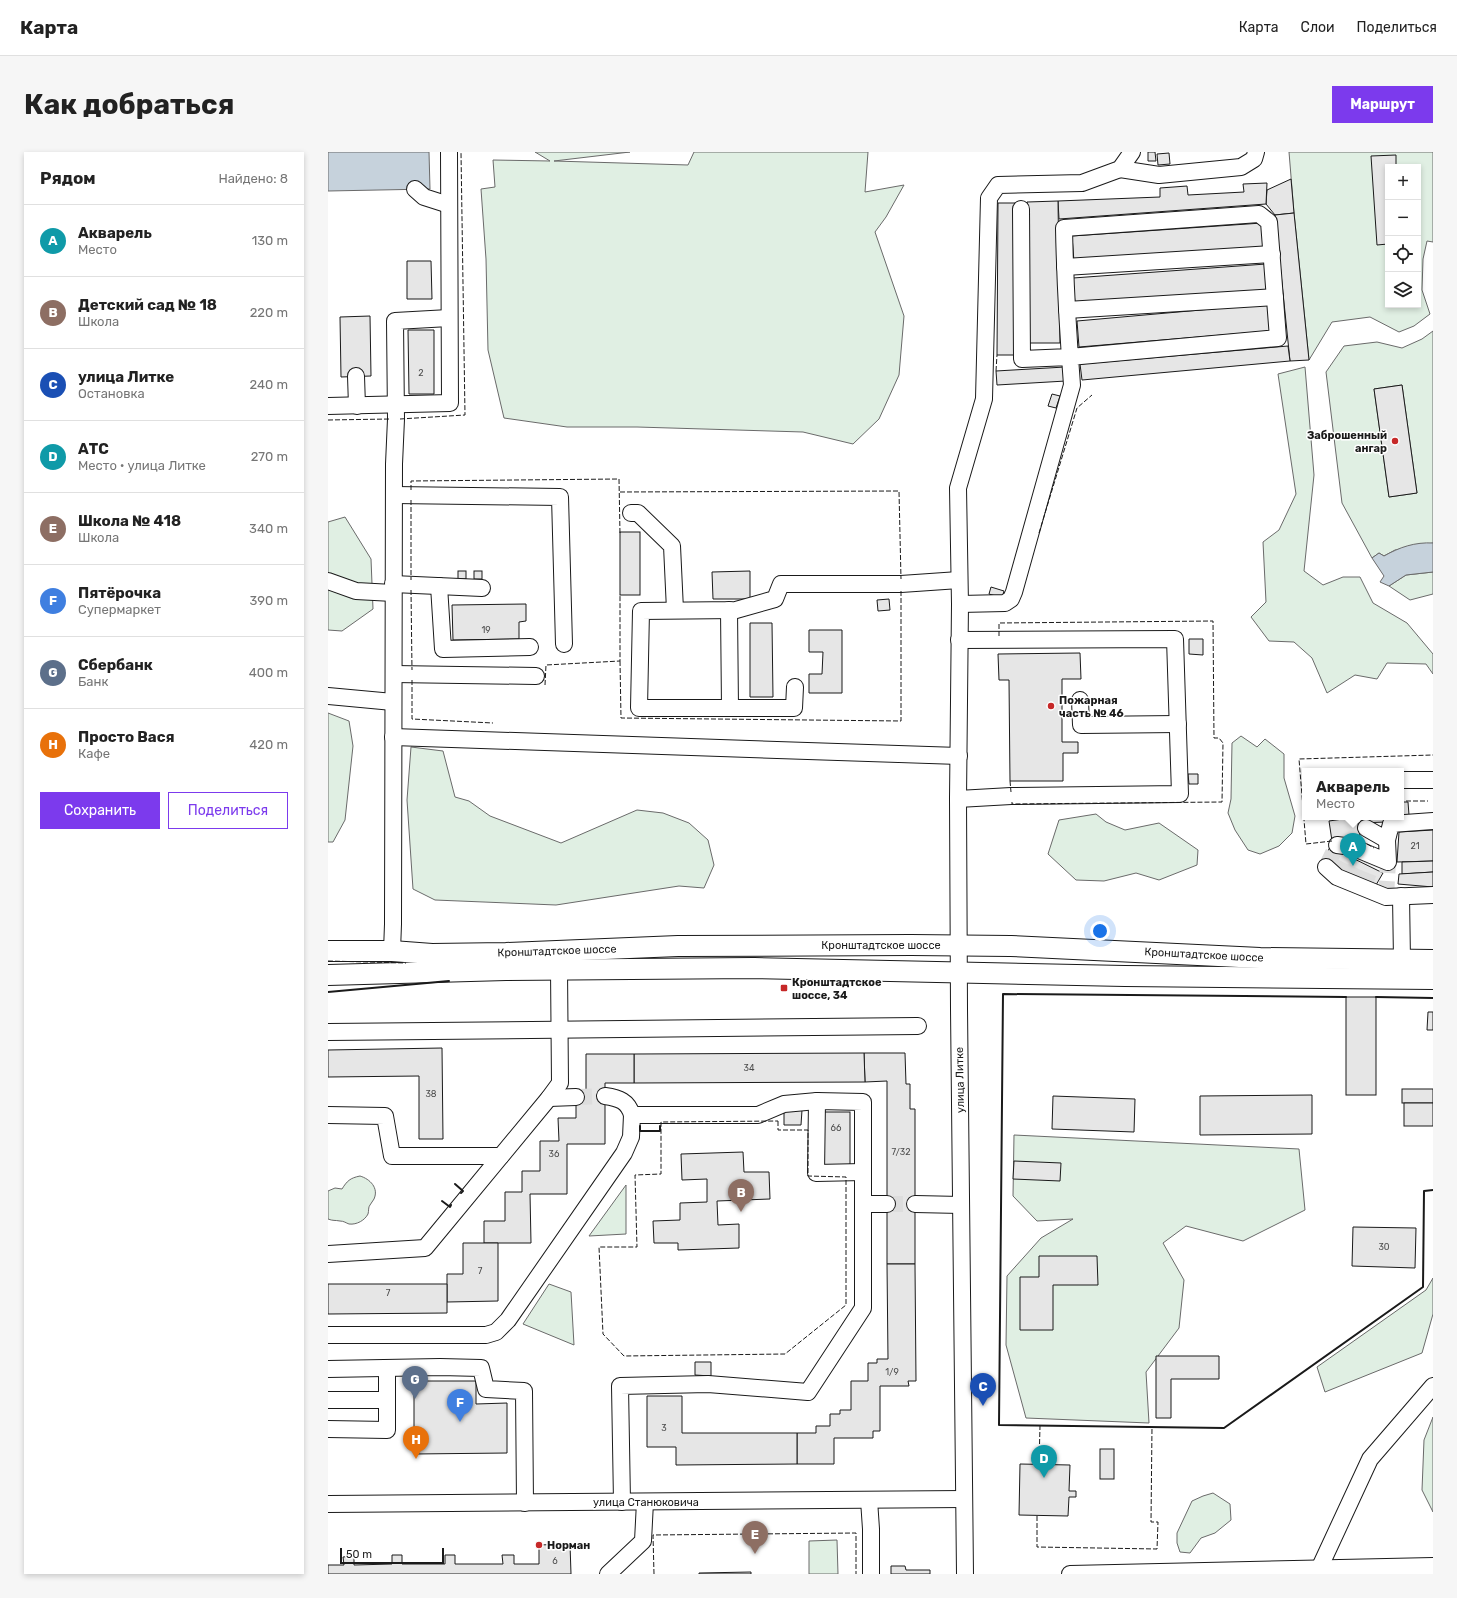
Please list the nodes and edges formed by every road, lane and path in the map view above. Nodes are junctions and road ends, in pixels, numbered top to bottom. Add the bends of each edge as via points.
1 (449, 152) edge
2 (1132, 152) edge
3 (1256, 152) edge
4 (1120, 169) junction
5 (416, 189) dead end
6 (449, 205) junction
7 (1021, 209) dead end
8 (1272, 254) junction
9 (1064, 267) junction
10 (1275, 296) junction
11 (1067, 310) junction
12 (449, 318) junction
13 (1070, 357) junction
14 (356, 376) dead end
15 (328, 406) edge
16 (357, 406) junction
17 (396, 412) junction
18 (394, 495) junction
19 (631, 513) dead end
20 (959, 580) junction
21 (328, 581) edge
22 (439, 586) junction
23 (482, 588) dead end
24 (393, 589) junction
25 (960, 604) junction
26 (675, 610) junction
27 (729, 610) junction
28 (959, 640) junction
29 (564, 644) dead end
30 (530, 647) dead end
31 (394, 674) junction
32 (536, 676) dead end
33 (795, 687) dead end
34 (328, 696) edge
35 (1080, 700) dead end
36 (393, 702) junction
37 (730, 708) junction
38 (1178, 724) junction
39 (393, 737) junction
40 (959, 756) junction
41 (1404, 780) edge
42 (1433, 780) edge
43 (958, 799) junction
44 (1433, 821) edge
45 (1366, 828) dead end
46 (1388, 840) junction
47 (1337, 845) dead end
48 (1326, 867) dead end
49 (1433, 894) edge
50 (1401, 896) junction
51 (959, 945) junction
52 (328, 951) edge
53 (392, 952) junction
54 (1402, 960) junction
55 (1433, 960) edge
56 (559, 969) junction
57 (959, 973) junction
58 (328, 975) edge
59 (1433, 979) edge
60 (918, 1026) dead end
61 (560, 1030) junction
62 (328, 1032) edge
63 (560, 1083) junction
64 (605, 1096) tunnel mouth
65 (549, 1098) junction
66 (817, 1102) junction
67 (328, 1115) edge
68 (632, 1115) junction
69 (501, 1156) junction
70 (863, 1172) junction
71 (863, 1204) junction
72 (887, 1204) tunnel mouth
73 (915, 1204) tunnel mouth
74 (961, 1204) junction
75 (328, 1254) edge
76 (328, 1336) edge
77 (388, 1368) junction
78 (328, 1369) edge
79 (1433, 1386) edge
80 (328, 1400) edge
81 (387, 1400) junction
82 (328, 1429) edge
83 (964, 1499) junction
84 (869, 1500) junction
85 (622, 1502) junction
86 (645, 1502) junction
87 (525, 1503) junction
88 (328, 1504) edge
89 (1433, 1566) edge
90 (1319, 1568) junction
91 (608, 1574) edge
92 (871, 1574) edge
93 (965, 1574) edge
94 (1070, 1574) edge

1 - 6 street
2 - 4 street
3 - 4 street via 1254,159 1241,167 1159,175
4 - 20 street, улица Литке via 1082,183 998,185 989,198 984,399 958,488
5 - 6 street via 424,197
6 - 12 street
7 - 13 street via 1022,359
8 - 9 street
8 - 9 street via 1269,222 1259,214 1064,228
8 - 10 street
9 - 11 street
10 - 11 street
10 - 13 street via 1278,338
11 - 13 street
12 - 17 street via 450,403
12 - 17 street via 395,321
13 - 25 street via 1072,385 1011,599 1004,602
14 - 16 street
15 - 16 street
16 - 17 street
17 - 18 street
18 - 24 street
18 - 29 street via 560,497
19 - 26 street via 638,513 672,546
20 - 25 street, улица Литке
20 - 27 street via 901,584 782,584 775,600
21 - 24 street via 356,591
22 - 23 street
22 - 24 street
22 - 30 street via 443,649
24 - 31 street
25 - 28 street, улица Литке
26 - 27 street
26 - 37 street via 641,611 639,708
27 - 37 street
28 - 38 street via 1175,639
28 - 40 street, улица Литке
31 - 32 street
31 - 36 street
33 - 37 street via 794,708
34 - 36 street
35 - 38 street via 1081,725
36 - 39 street
38 - 43 street via 1180,794
39 - 40 street
39 - 53 street
40 - 43 street, улица Литке
41 - 42 street
43 - 51 street, улица Литке
44 - 46 street via 1390,824
45 - 46 street
46 - 47 street via 1388,862 1352,847
48 - 50 street via 1337,877 1386,897
49 - 50 street
50 - 54 street
51 - 53 main road, Кронштадтское шоссе via 678,946 432,954
51 - 54 main road, Кронштадтское шоссе via 1260,958
51 - 57 street, улица Литке
52 - 53 main road, Кронштадтское шоссе
54 - 55 main road, Кронштадтское шоссе
56 - 57 main road, Кронштадтское шоссе via 783,968
56 - 58 main road, Кронштадтское шоссе
56 - 61 street
57 - 59 main road, Кронштадтское шоссе
57 - 74 street, улица Литке
60 - 61 street
61 - 62 street
61 - 63 street
63 - 65 street
63 - 65 street via 576,1097
64 - 68 street via 622,1100 630,1107
65 - 69 street
66 - 68 street via 784,1104 758,1115
66 - 70 street via 863,1102
66 - 70 street via 816,1173
67 - 69 street via 385,1116 392,1156
68 - 76 street via 631,1137 624,1153 508,1320 496,1332 486,1335
69 - 75 street via 425,1248
70 - 71 street
71 - 72 street
71 - 85 street via 863,1308 808,1392 708,1384 620,1386
73 - 74 street
74 - 83 street, улица Литке
77 - 78 street
77 - 81 street
77 - 87 street via 481,1368 486,1389 524,1391
79 - 90 street via 1370,1459
80 - 81 street
81 - 82 street via 387,1430
83 - 84 street, улица Станюковича
83 - 93 street, улица Литке
84 - 86 street, улица Станюковича
84 - 92 street
85 - 86 street, улица Станюковича
85 - 87 street, улица Станюковича
86 - 91 street via 643,1541
87 - 88 street, улица Станюковича
89 - 90 street
90 - 94 street

